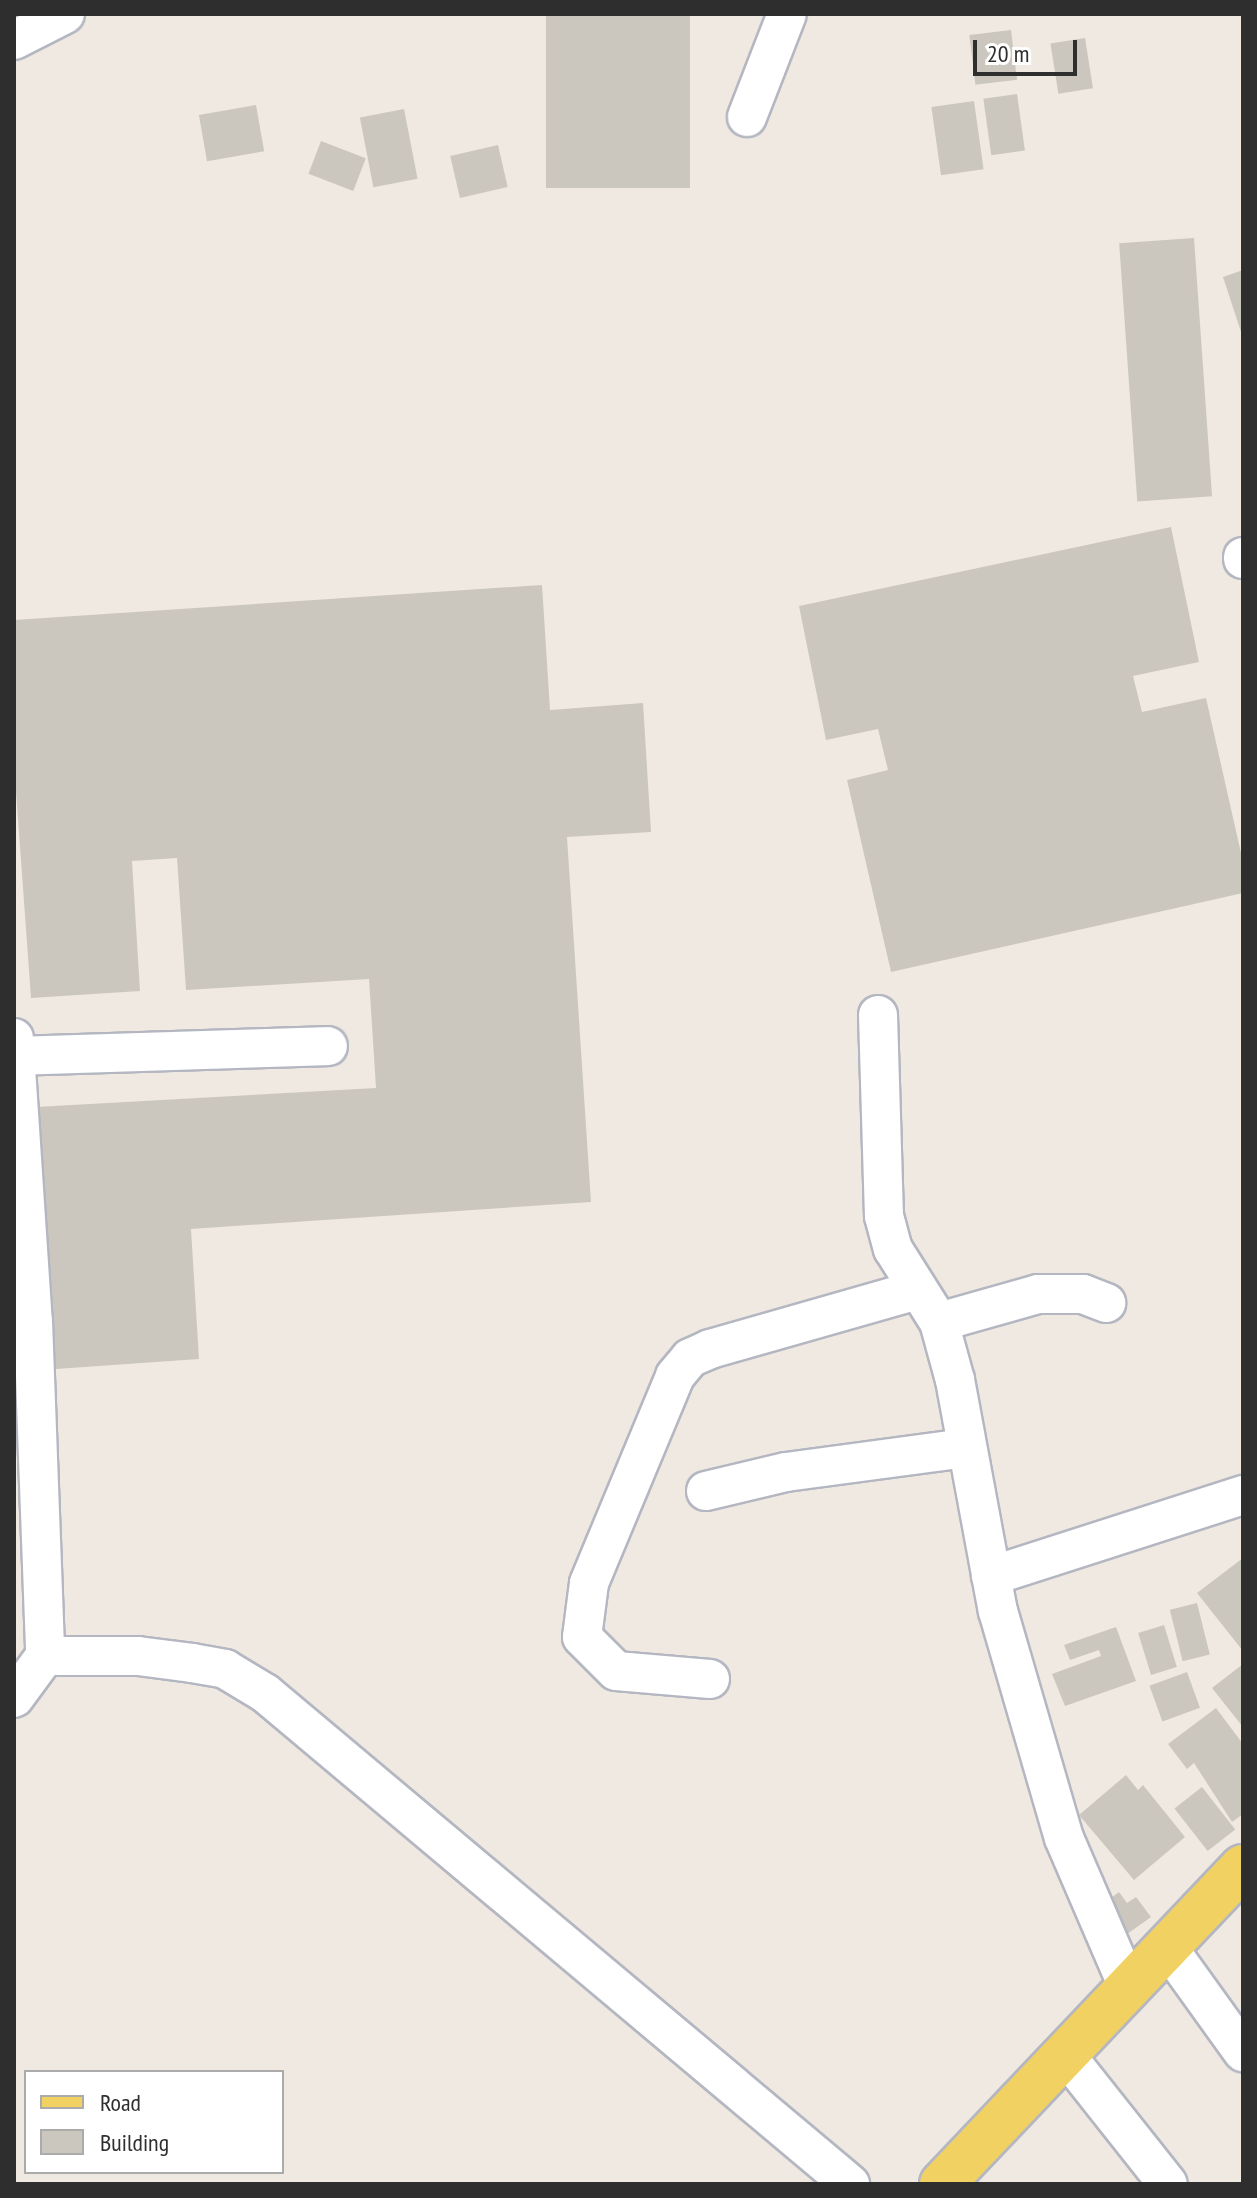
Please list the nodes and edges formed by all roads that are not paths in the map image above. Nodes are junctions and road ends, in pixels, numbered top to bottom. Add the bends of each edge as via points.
1 (65, 14) edge
2 (787, 14) edge
3 (14, 40) edge
4 (747, 117) dead end
5 (878, 1015) dead end
6 (328, 1046) dead end
7 (15, 1047) edge
8 (917, 1290) junction
9 (1106, 1303) dead end
10 (939, 1322) junction
11 (966, 1448) junction
12 (706, 1491) dead end
13 (1243, 1495) edge
14 (991, 1576) junction
15 (45, 1656) junction
16 (710, 1679) dead end
17 (14, 1698) edge
18 (1243, 1867) edge
19 (1166, 1945) junction
20 (1127, 1984) junction
21 (1243, 2052) edge
22 (1064, 2053) junction
23 (850, 2184) edge
24 (942, 2184) edge
25 (1168, 2184) edge

1 - 3 street
2 - 4 street
5 - 8 street via 884,1216 893,1249
6 - 7 street
7 - 15 street via 33,1321
8 - 10 street
8 - 16 street via 710,1349 690,1358 675,1376 589,1583 582,1637 616,1671
9 - 10 street via 1083,1294 1038,1294
10 - 11 street
11 - 12 street via 786,1472
11 - 14 street
13 - 14 street
14 - 20 street via 1064,1838
15 - 17 street
15 - 23 street via 138,1656 192,1663 225,1669 265,1693
18 - 19 main road
19 - 20 main road
19 - 21 street
20 - 22 main road
22 - 24 main road
22 - 25 street

